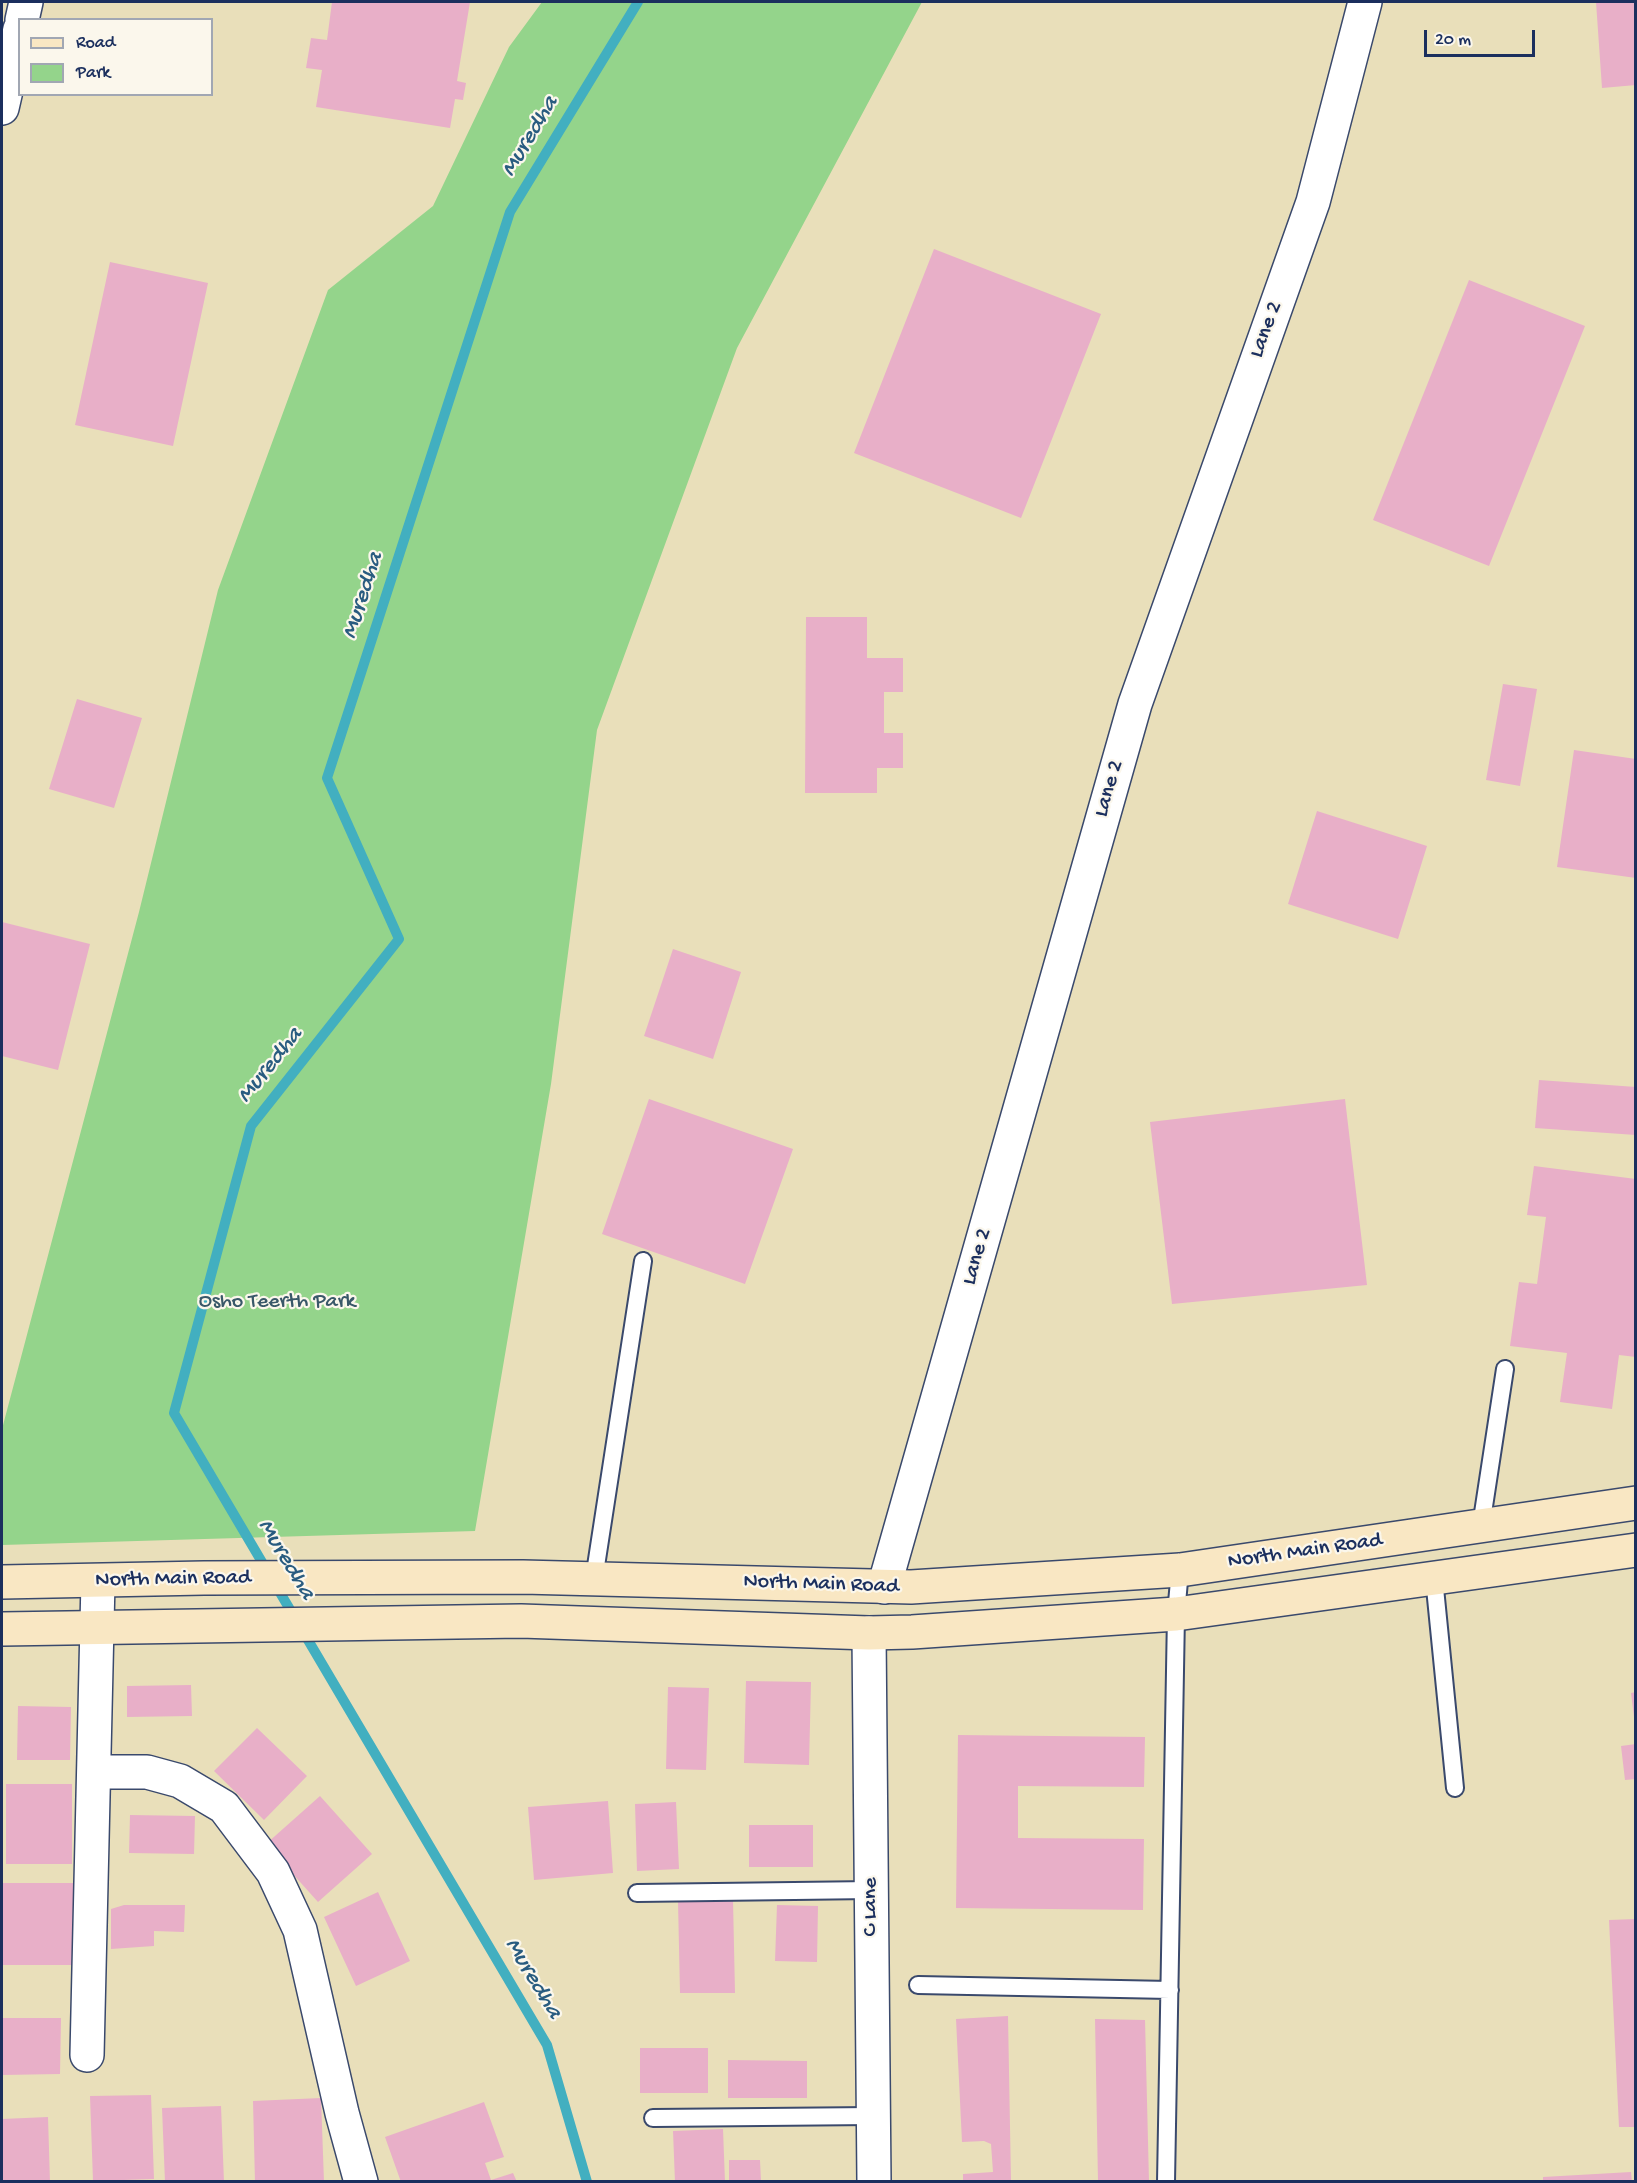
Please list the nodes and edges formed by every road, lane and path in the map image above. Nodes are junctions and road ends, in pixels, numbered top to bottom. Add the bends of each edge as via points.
1 (26, 2) edge
2 (1365, 2) edge
3 (22, 18) edge
4 (18, 38) edge
5 (2, 108) edge
6 (643, 1261) dead end
7 (1505, 1369) dead end
8 (1635, 1503) edge
9 (1481, 1526) junction
10 (1635, 1550) edge
11 (1180, 1570) junction
12 (1434, 1578) junction
13 (594, 1579) junction
14 (98, 1581) junction
15 (2, 1582) edge
16 (885, 1587) junction
17 (1176, 1614) junction
18 (99, 1627) junction
19 (2, 1629) edge
20 (869, 1633) junction
21 (94, 1772) junction
22 (1455, 1788) dead end
23 (872, 1890) junction
24 (637, 1893) dead end
25 (918, 1985) dead end
26 (1170, 1989) junction
27 (87, 2055) dead end
28 (873, 2116) junction
29 (653, 2118) dead end
30 (361, 2181) edge
31 (874, 2181) edge
32 (1166, 2181) edge

1 - 3 street
2 - 16 street, Lane 2 via 1313,202 1135,704
4 - 5 street
6 - 13 lane
7 - 9 lane
8 - 9 main road, North Main Road
9 - 11 main road, North Main Road
10 - 12 main road, North Main Road
11 - 16 main road, North Main Road
11 - 17 lane
12 - 17 main road, North Main Road
12 - 22 lane
13 - 14 main road, North Main Road
13 - 16 main road, North Main Road
14 - 15 main road, North Main Road
14 - 18 street
17 - 20 main road, North Main Road
17 - 26 lane
18 - 19 main road, North Main Road
18 - 20 main road, North Main Road via 521,1621
18 - 21 street
20 - 23 street, C Lane
21 - 27 street
21 - 30 street via 147,1772 180,1781 225,1807 273,1872 300,1930
23 - 24 lane
23 - 28 street, C Lane
25 - 26 lane
26 - 32 lane
28 - 29 lane
28 - 31 street, C Lane

